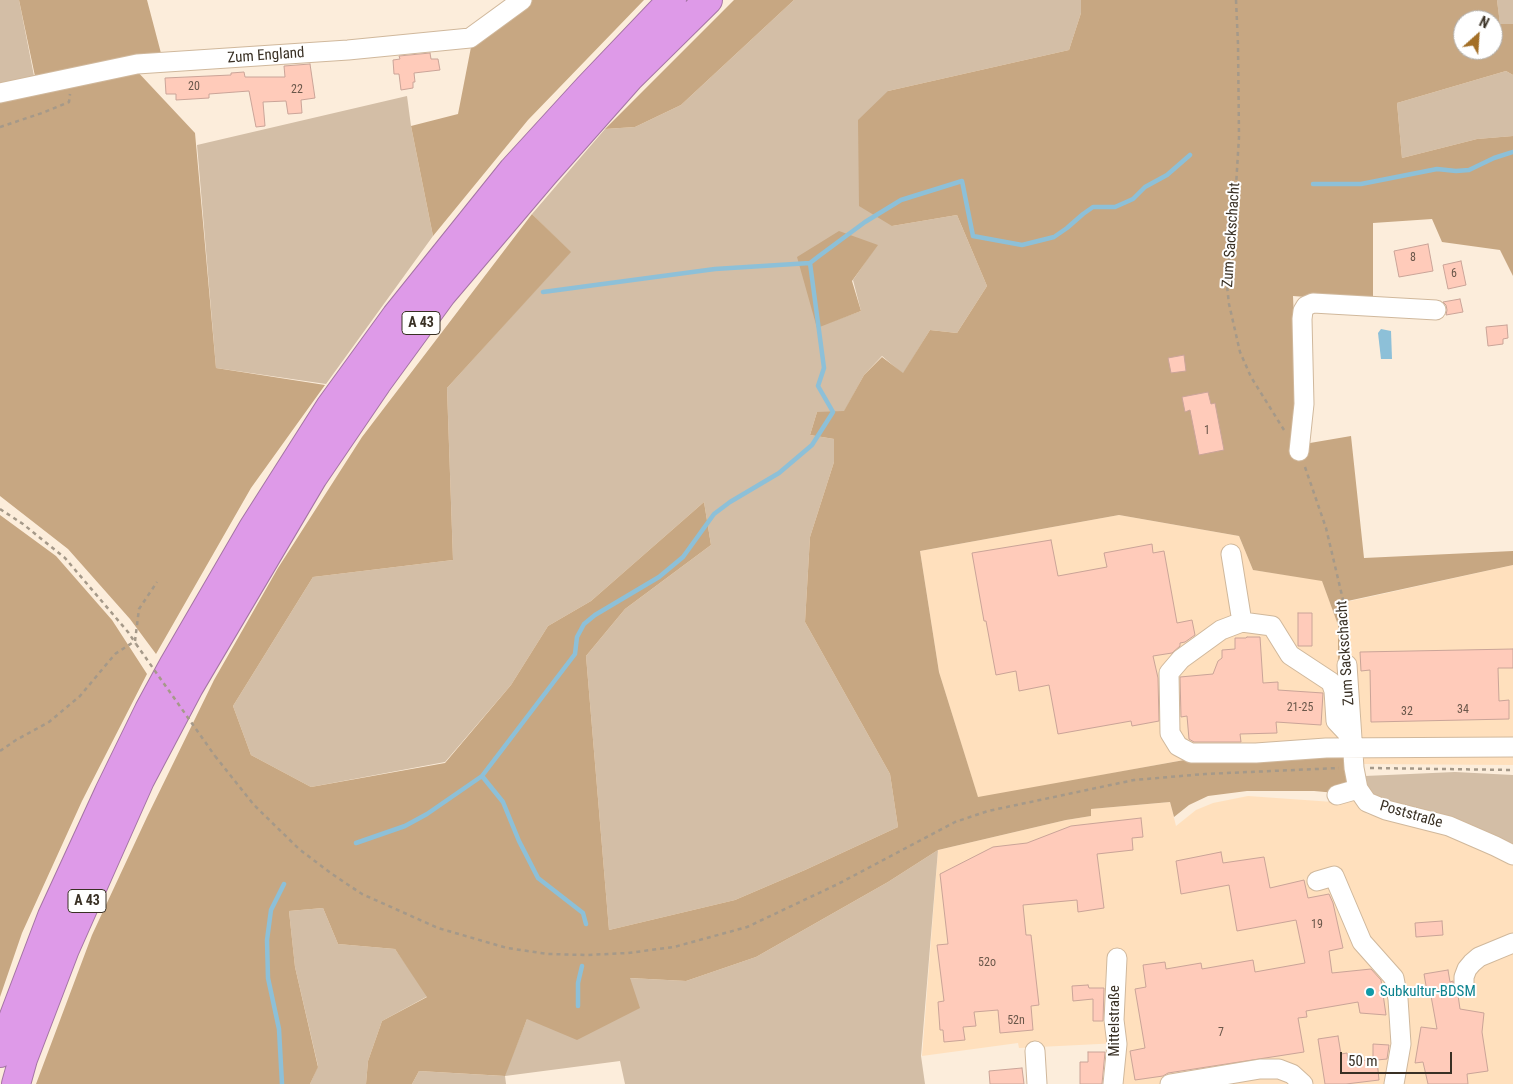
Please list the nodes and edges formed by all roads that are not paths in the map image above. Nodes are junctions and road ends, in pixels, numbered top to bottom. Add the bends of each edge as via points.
1 (522, 0) edge
2 (672, 0) edge
3 (708, 0) edge
4 (0, 93) edge
5 (1436, 310) dead end
6 (1300, 451) road end
7 (1231, 554) dead end
8 (1242, 622) junction
9 (1347, 664) road end
10 (1352, 742) junction
11 (1513, 747) edge
12 (1358, 789) junction
13 (1337, 795) dead end
14 (1513, 855) edge
15 (1317, 880) dead end
16 (1513, 943) edge
17 (1117, 958) dead end
18 (1464, 986) dead end
19 (1035, 1052) dead end
20 (0, 1053) edge
21 (16, 1084) edge
22 (1037, 1084) edge
23 (1113, 1084) edge
24 (1170, 1084) edge
25 (1303, 1084) edge
26 (1394, 1084) edge

1 - 4 street, Zum England via 470,38 137,64
2 - 20 highway, A 43 via 513,170 396,316 330,407 253,528 149,710 52,916
3 - 21 highway, A 43 via 630,76 442,294 313,477 189,687 140,780 65,949
5 - 6 street via 1313,303 1306,306 1302,319 1304,404
7 - 8 street
8 - 10 street via 1272,626 1290,655 1330,682 1334,691 1336,721
8 - 10 street via 1220,630 1181,659 1169,673 1170,733 1178,746 1191,753 1256,753 1326,748
9 - 10 street, Zum Sackschacht
10 - 11 street
10 - 12 street
12 - 13 street
12 - 14 street, Poststraße via 1367,802 1449,826
15 - 26 street via 1334,876 1362,942 1394,978 1401,1044
16 - 18 street via 1472,963 1464,977
17 - 23 street, Mittelstraße via 1114,1020 1117,1044
19 - 22 street
24 - 25 street via 1260,1069 1279,1069 1292,1074

